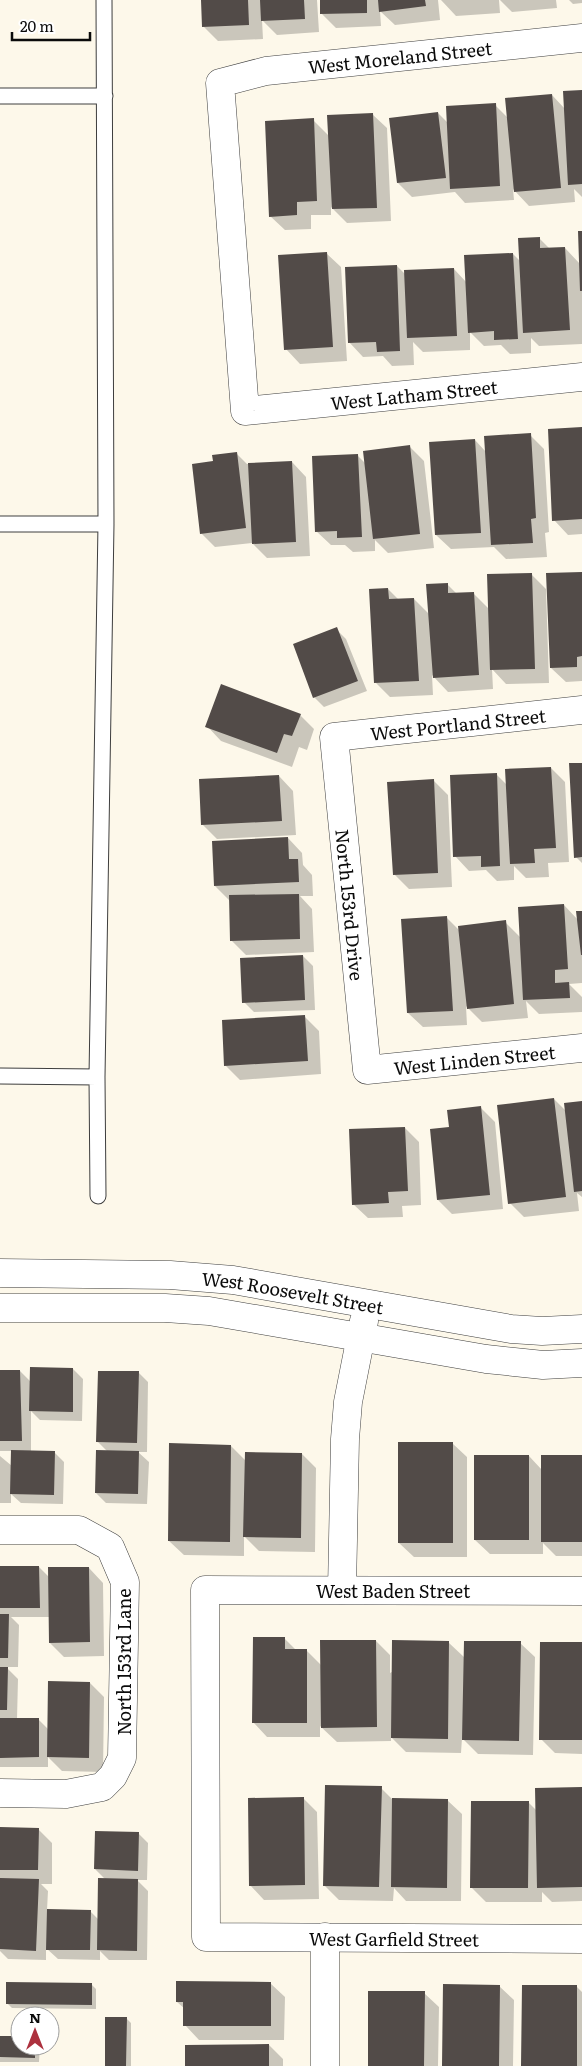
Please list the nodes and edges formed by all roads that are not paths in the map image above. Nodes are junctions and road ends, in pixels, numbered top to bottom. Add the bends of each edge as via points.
1 (104, 0) edge
2 (582, 38) edge
3 (0, 96) edge
4 (105, 96) junction
5 (582, 377) edge
6 (245, 411) joint
7 (0, 524) edge
8 (106, 524) junction
9 (582, 710) edge
10 (334, 737) joint
11 (582, 1048) edge
12 (367, 1070) joint
13 (0, 1076) edge
14 (97, 1077) junction
15 (98, 1196) dead end
16 (0, 1273) edge
17 (367, 1303) junction
18 (0, 1308) edge
19 (582, 1329) edge
20 (360, 1338) junction
21 (582, 1363) edge
22 (0, 1530) edge
23 (342, 1590) junction
24 (582, 1591) edge
25 (0, 1793) edge
26 (206, 1937) joint
27 (325, 1937) junction
28 (582, 1939) edge
29 (325, 2066) edge

1 - 4 lane
2 - 6 street, West Moreland Street via 266,71 220,83
3 - 4 lane
4 - 8 lane
5 - 6 street, West Latham Street
7 - 8 lane
8 - 14 lane
9 - 10 street, West Portland Street
10 - 12 street, North 153rd Drive
11 - 12 street, West Linden Street
13 - 14 lane
14 - 15 lane
16 - 17 street, West Roosevelt Street via 197,1276
17 - 19 street, West Roosevelt Street via 511,1329
17 - 20 street
18 - 20 street, West Roosevelt Street via 209,1311
20 - 21 street, West Roosevelt Street via 515,1363
20 - 23 street via 345,1439
22 - 25 street, North 153rd Lane via 79,1530 110,1547 124,1582 122,1758 112,1776 102,1787 66,1794
23 - 24 street, West Baden Street
23 - 26 street, West Baden Street via 205,1590
26 - 27 street, West Garfield Street
27 - 28 street, West Garfield Street
27 - 29 street

